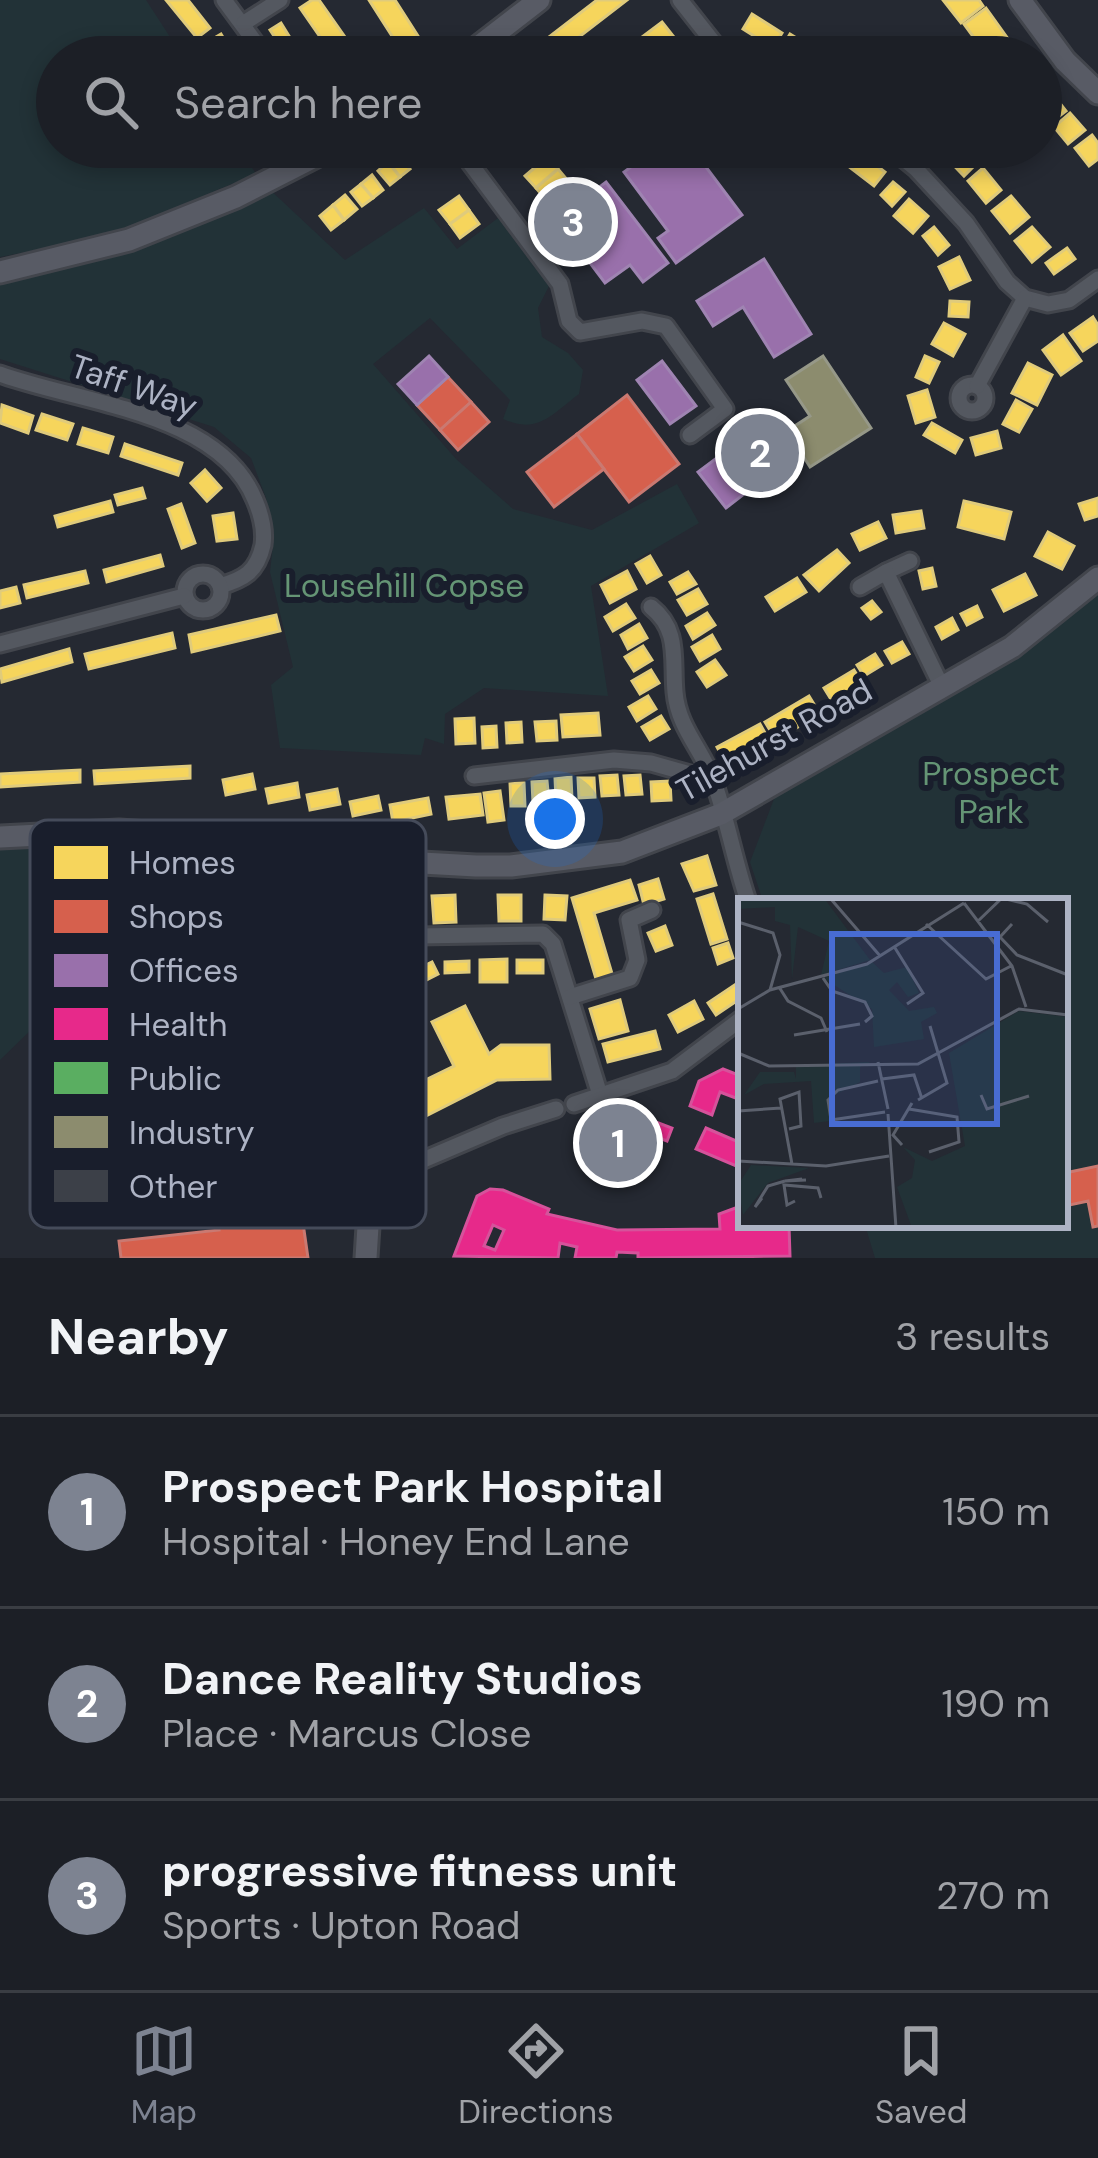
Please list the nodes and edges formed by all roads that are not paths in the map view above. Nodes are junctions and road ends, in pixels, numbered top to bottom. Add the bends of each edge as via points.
1 (224, 0) edge
2 (280, 0) edge
3 (539, 0) edge
4 (680, 0) edge
5 (1020, 0) edge
6 (244, 23) junction
7 (252, 36) edge
8 (492, 36) edge
9 (708, 36) edge
10 (1047, 36) edge
11 (1062, 57) edge
12 (1098, 93) edge
13 (290, 168) edge
14 (474, 168) edge
15 (915, 168) edge
16 (0, 272) edge
17 (1098, 279) edge
18 (1025, 298) junction
19 (0, 374) edge
20 (977, 386) dead end
21 (690, 435) dead end
22 (910, 561) dead end
23 (886, 572) junction
24 (1098, 578) edge
25 (220, 586) junction
26 (860, 587) dead end
27 (184, 596) junction
28 (651, 607) dead end
29 (0, 644) edge
30 (941, 685) junction
31 (474, 776) dead end
32 (715, 781) junction
33 (721, 814) junction
34 (30, 835) edge
35 (0, 837) edge
36 (426, 863) edge
37 (747, 898) edge
38 (652, 910) dead end
39 (426, 936) edge
40 (570, 997) junction
41 (738, 1021) edge
42 (601, 1098) junction
43 (574, 1104) dead end
44 (556, 1109) dead end
45 (426, 1152) edge
46 (368, 1228) edge
47 (366, 1258) edge

1 - 6 street
2 - 6 street
3 - 8 street
4 - 9 street
5 - 10 street
6 - 7 street
11 - 12 street
13 - 16 street via 129,240
14 - 21 street via 560,284 580,332 642,321 666,326 725,409
15 - 18 street
17 - 18 street via 1069,300
18 - 20 street
19 - 25 street, Taff Way via 131,412 223,452 250,487 264,542 254,569
22 - 23 street
23 - 26 street
23 - 30 street
24 - 30 street, Tilehurst Road via 1012,647
25 - 27 street via 200,574
25 - 27 street via 218,604 207,610
27 - 29 street
28 - 32 street via 674,637 682,724
30 - 33 street, Tilehurst Road
31 - 32 street via 614,760
32 - 33 street
33 - 36 street, Tilehurst Road via 622,852 511,866
33 - 37 street
34 - 35 street, Tilehurst Road
38 - 40 street via 629,920 637,960 629,978
39 - 40 street via 542,934
40 - 42 street
41 - 42 street via 672,1071
42 - 43 street
44 - 45 street
46 - 47 street

